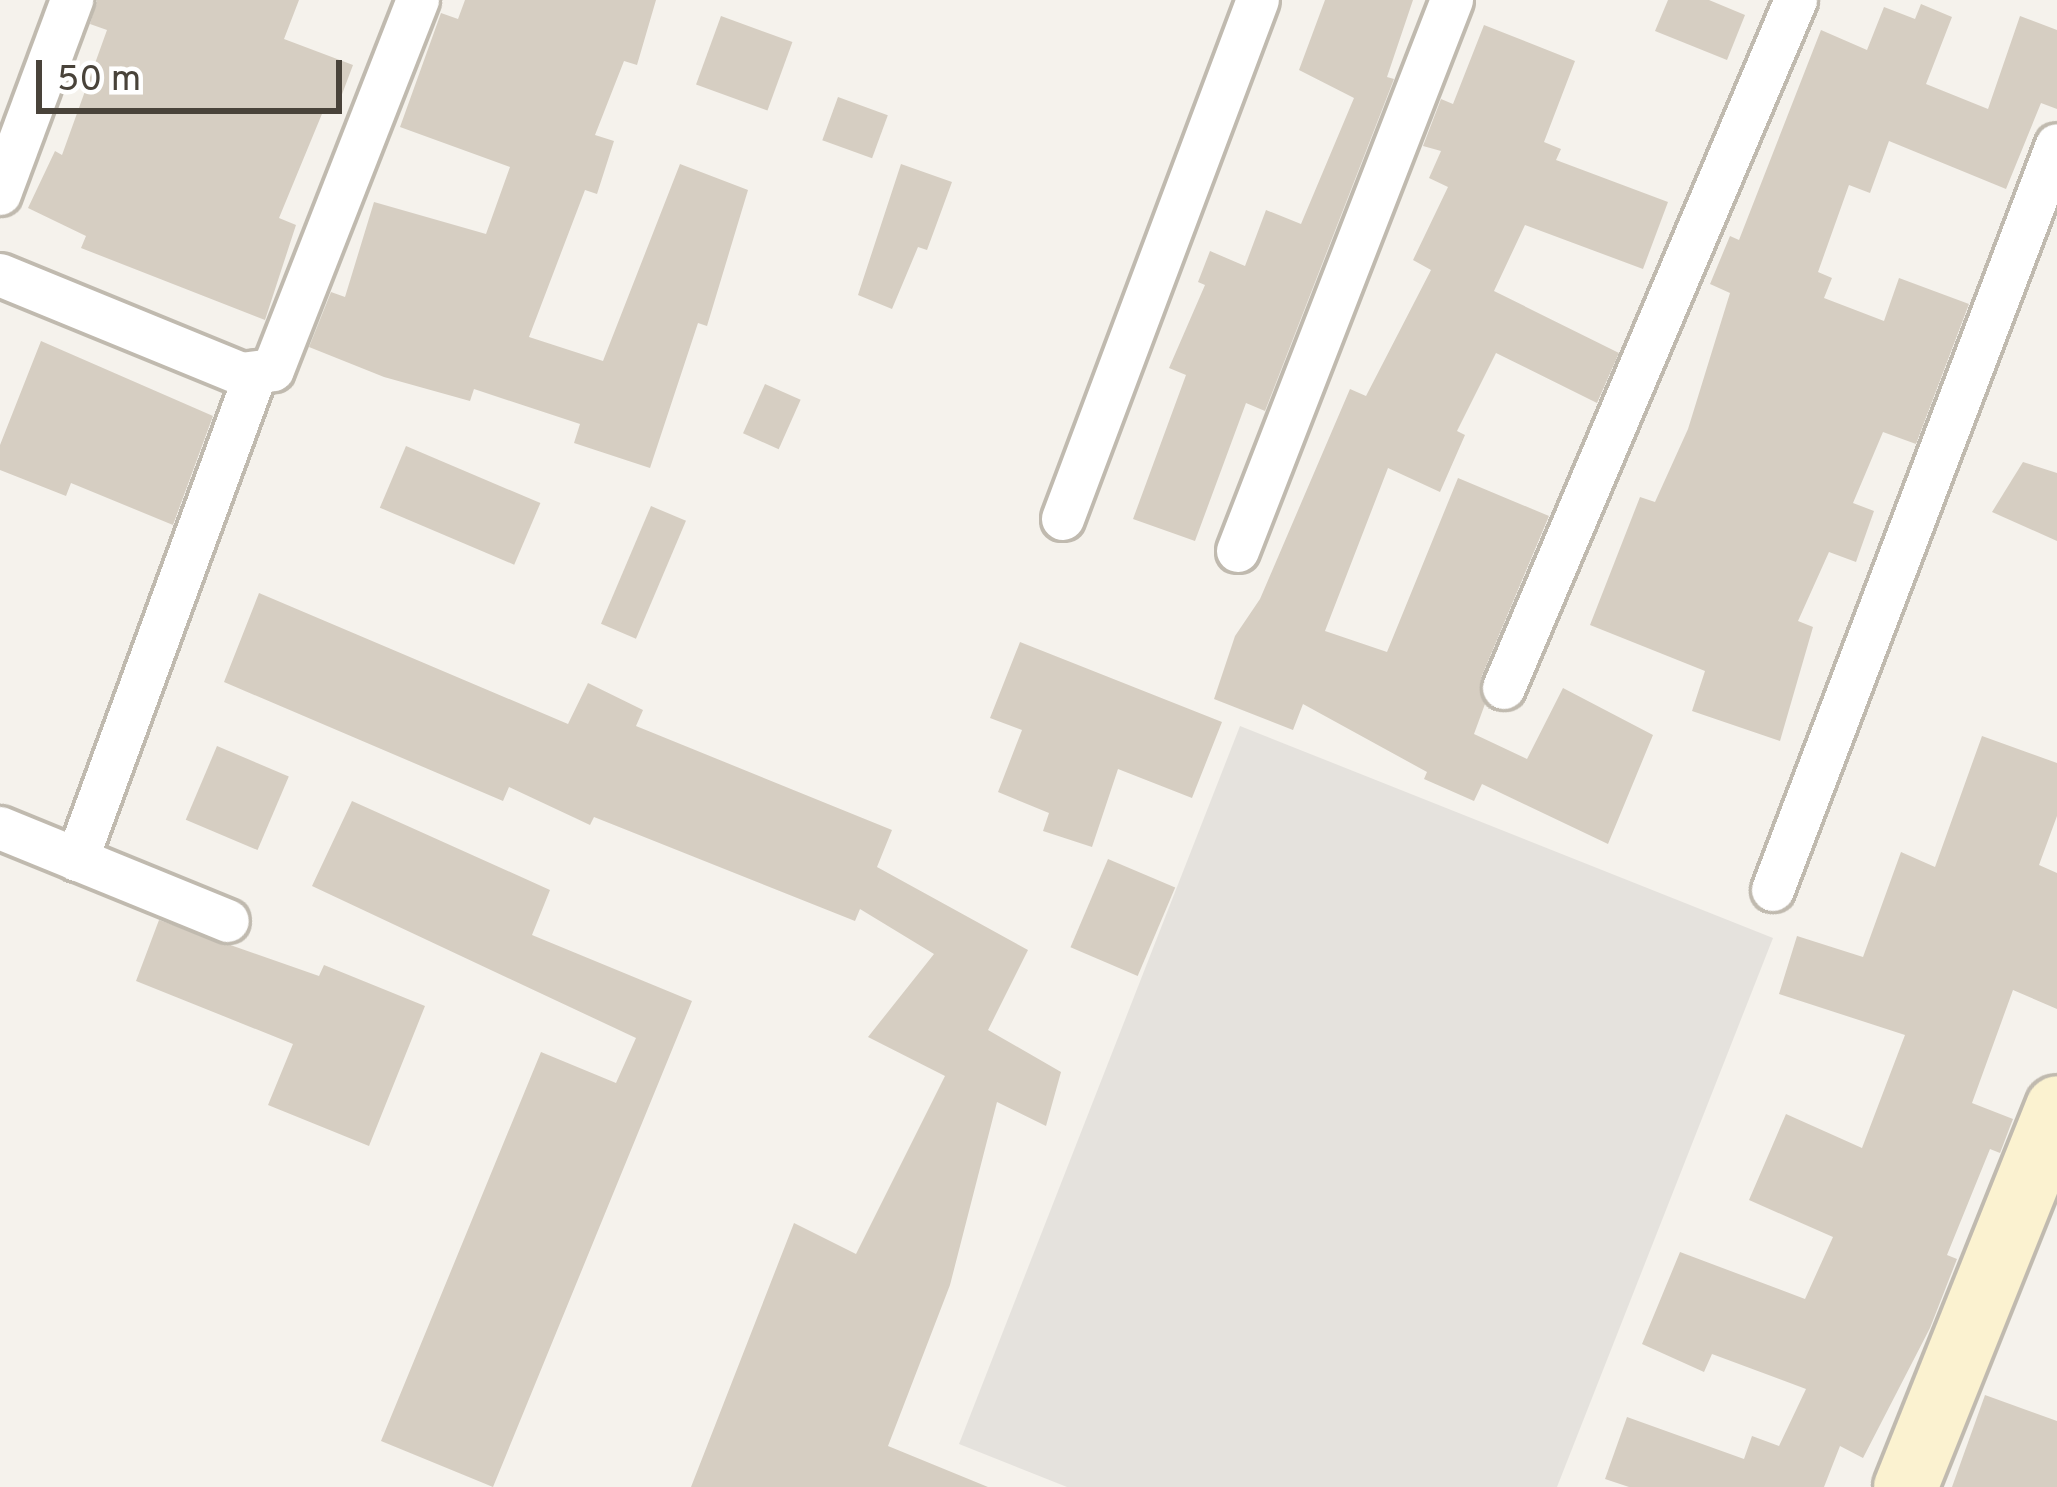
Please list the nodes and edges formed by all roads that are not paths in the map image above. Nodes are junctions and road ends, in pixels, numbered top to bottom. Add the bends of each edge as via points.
1 (72, 0) edge
2 (418, 0) edge
3 (1258, 0) edge
4 (1452, 0) edge
5 (1796, 0) edge
6 (2057, 145) edge
7 (0, 194) edge
8 (0, 275) edge
9 (255, 376) junction
10 (1063, 519) dead end
11 (1238, 551) dead end
12 (1504, 688) dead end
13 (0, 828) edge
14 (77, 860) junction
15 (1773, 890) dead end
16 (227, 921) dead end
17 (2057, 1107) edge
18 (1905, 1487) edge

1 - 7 street
2 - 9 street via 273,370
3 - 10 street
4 - 11 street
5 - 12 street
6 - 15 street
8 - 9 street
9 - 14 street
13 - 14 street
14 - 16 street
17 - 18 street

